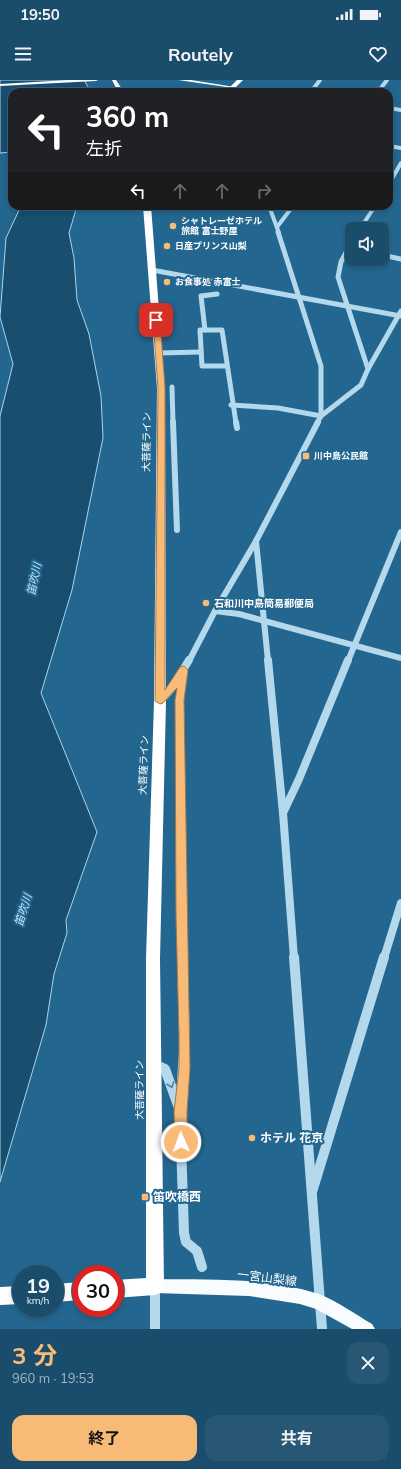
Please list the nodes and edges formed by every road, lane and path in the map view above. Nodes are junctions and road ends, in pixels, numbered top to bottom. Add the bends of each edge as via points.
1 (96, 80) edge
2 (180, 80) edge
3 (240, 80) edge
4 (196, 81) edge
5 (0, 85) edge
6 (222, 88) edge
7 (232, 88) edge
8 (401, 163) edge
9 (394, 175) joint
10 (401, 176) edge
11 (147, 210) edge
12 (271, 210) edge
13 (290, 210) edge
14 (372, 210) edge
15 (365, 222) edge
16 (277, 226) junction
17 (345, 255) edge
18 (389, 256) edge
19 (401, 258) edge
20 (152, 270) junction
21 (217, 294) dead end
22 (299, 297) junction
23 (348, 306) junction
24 (400, 314) edge
25 (206, 330) junction
26 (201, 352) junction
27 (159, 353) junction
28 (226, 366) junction
29 (368, 369) junction
30 (172, 387) dead end
31 (231, 405) junction
32 (321, 416) junction
33 (161, 424) junction
34 (173, 424) junction
35 (237, 428) dead end
36 (176, 530) dead end
37 (401, 532) edge
38 (256, 541) junction
39 (215, 610) junction
40 (265, 621) junction
41 (355, 646) junction
42 (401, 658) edge
43 (184, 670) junction
44 (160, 701) junction
45 (283, 813) junction
46 (401, 903) edge
47 (154, 1064) junction
48 (180, 1112) junction
49 (310, 1196) junction
50 (202, 1267) dead end
51 (156, 1286) junction
52 (124, 1288) edge
53 (12, 1295) edge
54 (0, 1296) edge
55 (320, 1302) junction
56 (155, 1329) edge
57 (322, 1329) edge
58 (367, 1329) edge

1 - 5 main road
2 - 4 main road
3 - 7 highway
4 - 6 main road
8 - 9 street
9 - 10 street
11 - 20 highway, 大菩薩ライン
12 - 16 street
13 - 16 street
14 - 15 street
16 - 22 street
17 - 23 street via 340,262 338,277
18 - 19 street
20 - 22 street
20 - 27 highway, 大菩薩ライン
21 - 25 street via 201,296
22 - 23 street
22 - 32 street via 321,366
23 - 24 street
23 - 29 street
24 - 29 street
25 - 26 street via 200,330
25 - 28 street via 222,330
26 - 27 street
26 - 28 street via 202,366
27 - 33 highway, 大菩薩ライン
28 - 31 street
29 - 32 street via 361,385
30 - 34 street
31 - 32 street via 278,408
31 - 35 street
32 - 38 street
33 - 34 street
33 - 44 highway, 大菩薩ライン
34 - 36 street
37 - 41 street
38 - 39 street
38 - 40 street
39 - 40 street
39 - 43 street
40 - 41 street
40 - 45 street
41 - 42 street
41 - 45 street
43 - 44 street
43 - 48 street via 180,700 181,916 185,1036
44 - 47 highway, 大菩薩ライン via 155,852
45 - 49 street
46 - 49 street
47 -> 48 street via 165,1069
47 - 51 highway, 大菩薩ライン
48 - 50 street via 184,1233 186,1242 197,1251
49 - 55 street
51 - 52 highway
51 - 55 main road, 一宮山梨線 via 249,1289
51 - 56 street
53 - 54 highway
55 - 57 street
55 - 58 main road, 一宮山梨線

